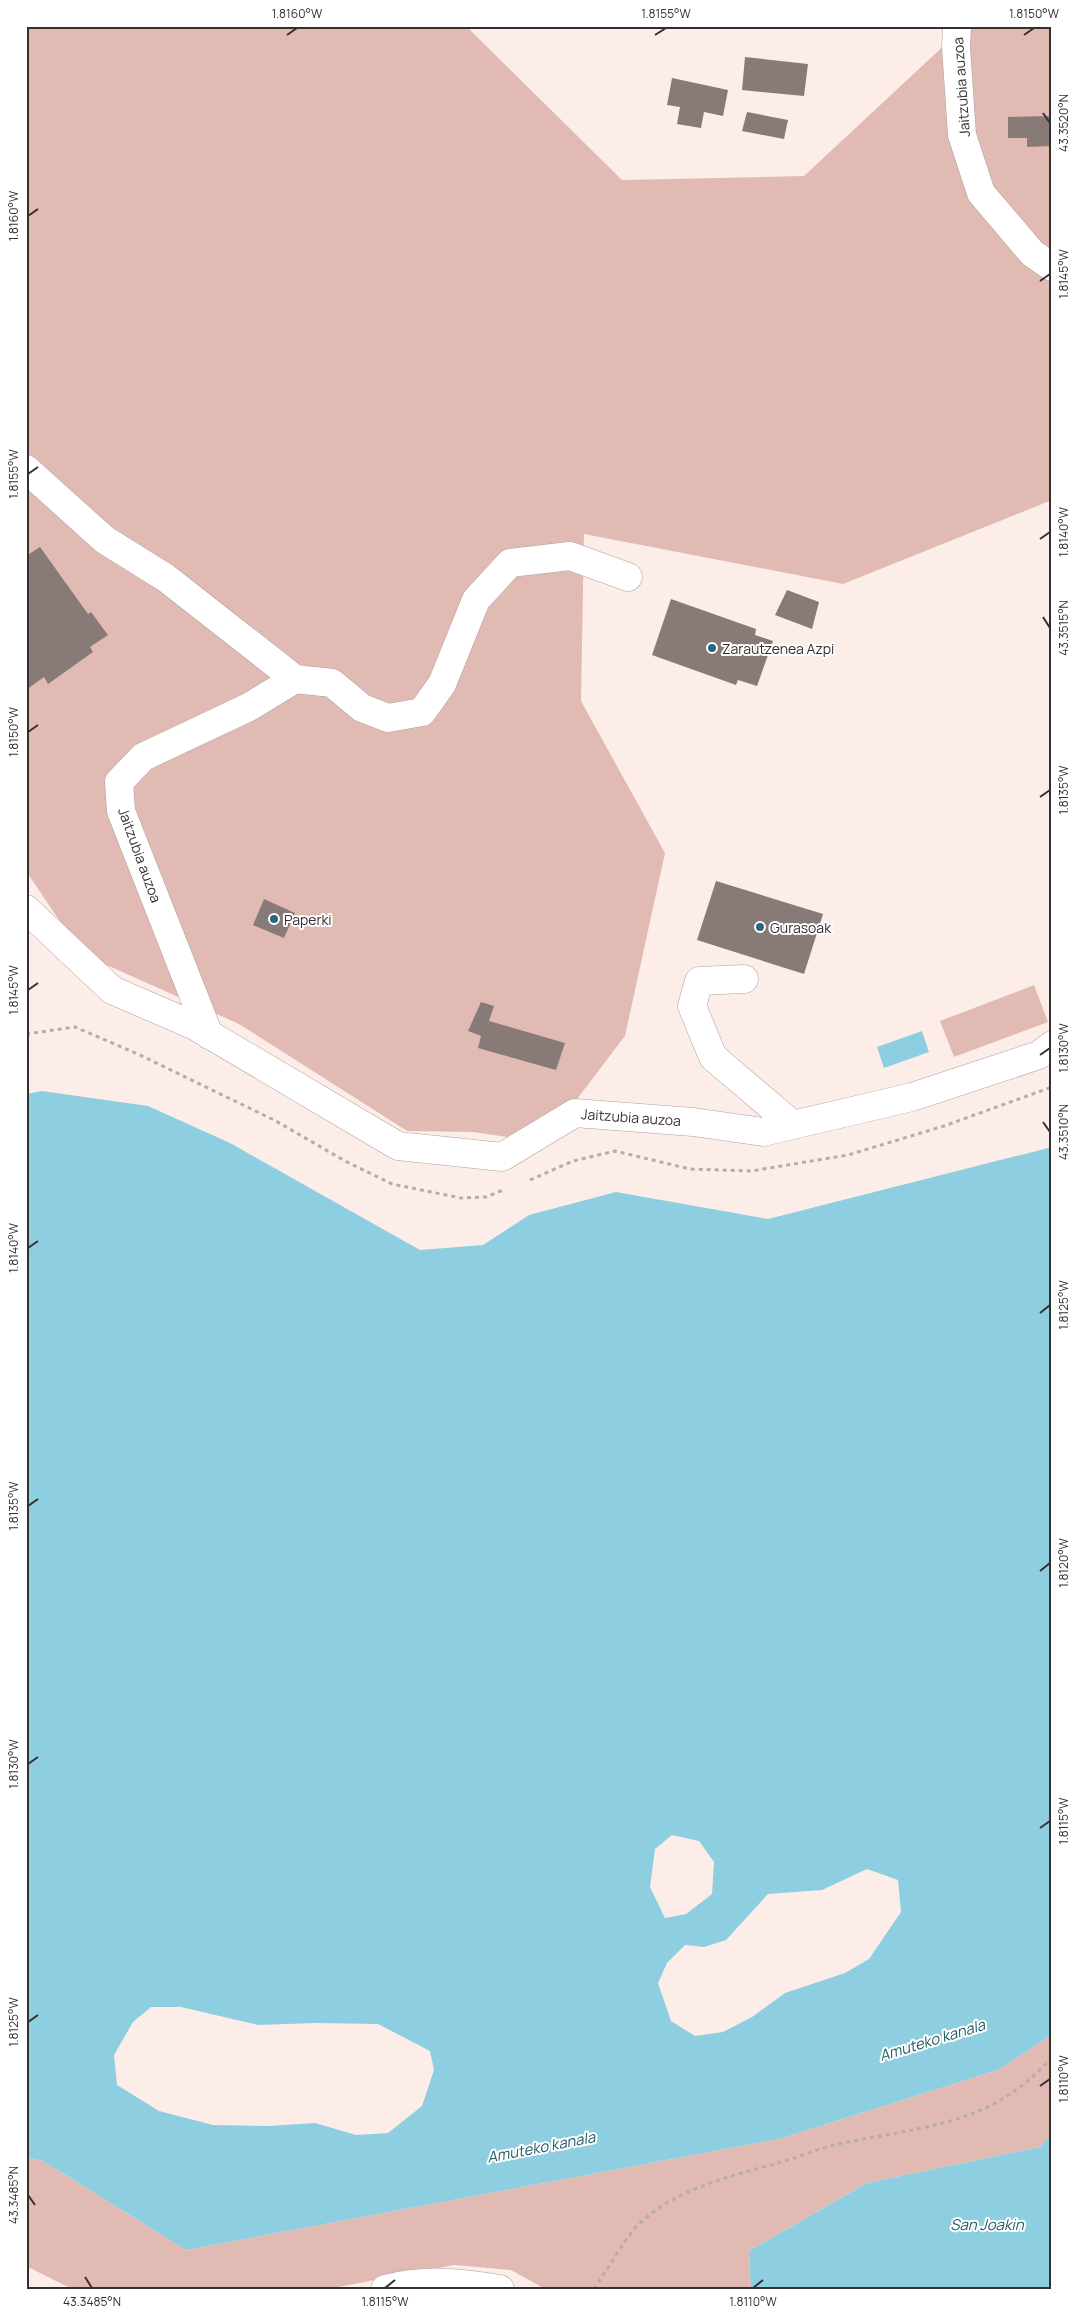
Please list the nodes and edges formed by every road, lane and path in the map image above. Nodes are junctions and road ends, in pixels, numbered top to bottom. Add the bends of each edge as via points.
1 (957, 26) edge
2 (1052, 267) edge
3 (26, 469) edge
4 (628, 577) dead end
5 (295, 679) junction
6 (26, 909) edge
7 (744, 979) dead end
8 (209, 1034) junction
9 (1052, 1045) edge
10 (793, 1125) junction
11 (1052, 2056) edge
12 (385, 2289) edge
13 (500, 2289) edge
14 (594, 2289) edge

1 - 2 street, Jaitzubia auzoa via 962,135 981,194 1032,253
3 - 5 street via 105,540 166,578
4 - 5 street via 570,556 510,563 476,600 442,684 422,712 388,718 362,708 332,683
5 - 8 street, Jaitzubia auzoa via 249,707 143,757 119,782 121,811
6 - 8 street, Jaitzubia auzoa via 112,990
7 - 10 street via 699,981 692,1006 713,1057
8 - 10 street, Jaitzubia auzoa via 398,1146 502,1157 575,1113 693,1122 762,1132
9 - 10 street, Jaitzubia auzoa via 1039,1054 912,1097
11 - 14 path via 1034,2078 994,2105 979,2111 913,2131 841,2143 725,2176 676,2198 639,2224
12 - 13 street via 405,2283 463,2282

